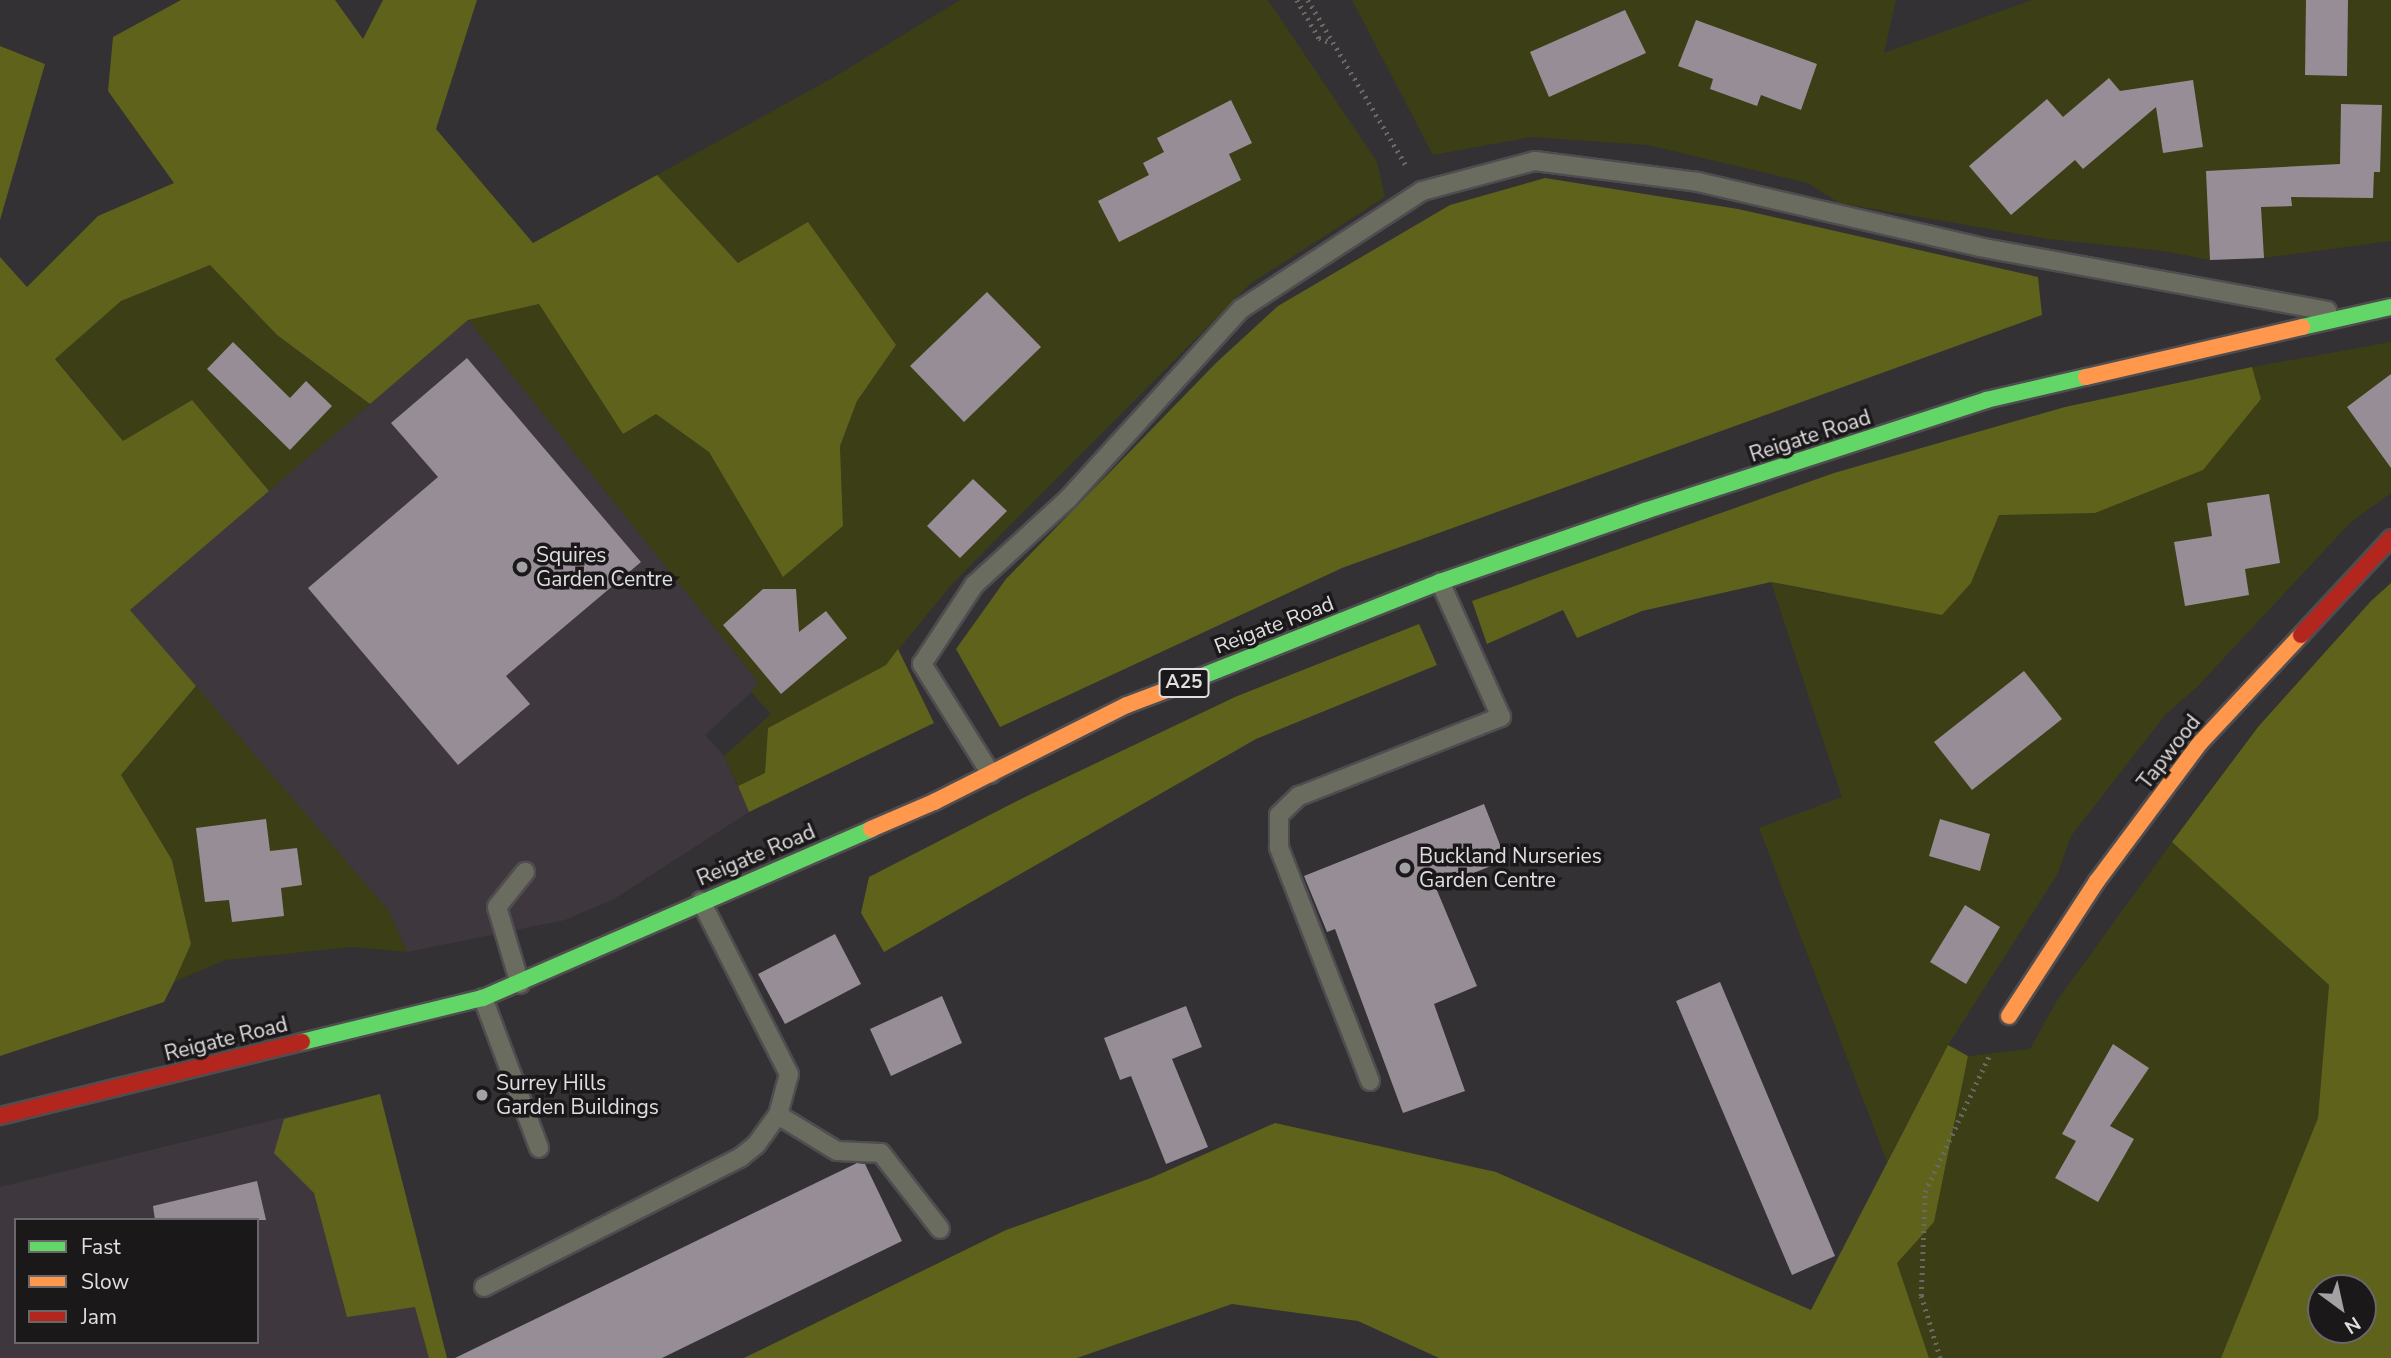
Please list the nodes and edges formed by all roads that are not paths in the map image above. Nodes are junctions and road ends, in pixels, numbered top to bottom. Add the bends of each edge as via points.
1 (2391, 307) edge
2 (2348, 315) junction
3 (2391, 538) edge
4 (1440, 582) junction
5 (991, 774) junction
6 (525, 872) dead end
7 (701, 901) junction
8 (520, 984) junction
9 (483, 998) junction
10 (2009, 1016) road end
11 (1370, 1081) dead end
12 (778, 1115) junction
13 (0, 1116) edge
14 (539, 1148) dead end
15 (940, 1229) dead end
16 (484, 1287) dead end

1 - 2 main road, Reigate Road / A25
2 - 4 main road, Reigate Road / A25 via 1986,400
2 - 5 lane via 1979,247 1698,181 1535,162 1422,191 1241,309 1068,499 974,585 922,664
3 - 10 main road, Tapwood via 2200,743 2097,881
4 - 5 main road, Reigate Road / A25 via 1127,705
4 - 11 lane via 1501,717 1299,796 1279,815 1279,847
5 - 7 main road, Reigate Road / A25
6 - 8 lane via 497,907
7 - 8 main road, Reigate Road / A25
7 - 12 lane via 789,1074
8 - 9 main road, Reigate Road / A25
9 - 13 main road, Reigate Road / A25
9 - 14 lane
12 - 15 lane via 837,1151 881,1153
12 - 16 lane via 741,1157

